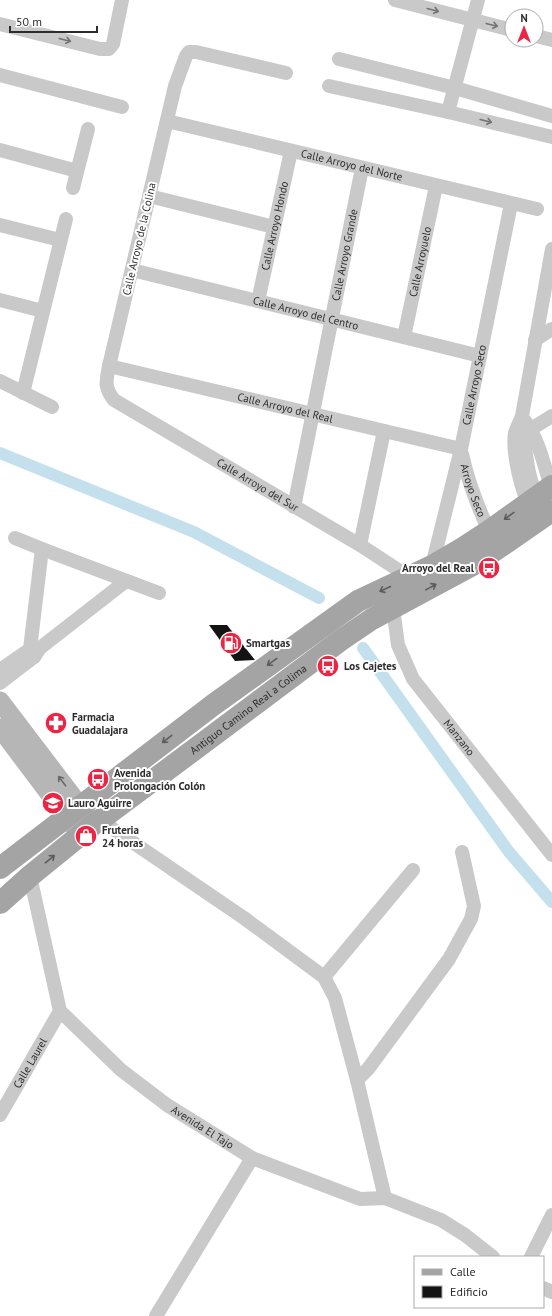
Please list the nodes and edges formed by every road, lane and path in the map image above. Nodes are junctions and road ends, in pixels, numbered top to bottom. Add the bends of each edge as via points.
1 (122, 0) edge
2 (395, 0) edge
3 (478, 0) edge
4 (473, 21) junction
5 (0, 24) edge
6 (504, 28) edge
7 (338, 59) dead end
8 (286, 73) dead end
9 (0, 75) edge
10 (329, 86) dead end
11 (455, 88) junction
12 (122, 107) dead end
13 (448, 112) junction
14 (552, 116) edge
15 (167, 121) junction
16 (88, 129) dead end
17 (552, 137) edge
18 (0, 150) edge
19 (291, 151) junction
20 (362, 168) junction
21 (77, 171) junction
22 (436, 186) junction
23 (73, 188) dead end
24 (149, 196) junction
25 (511, 204) junction
26 (536, 209) dead end
27 (66, 219) dead end
28 (0, 225) edge
29 (274, 227) junction
30 (60, 240) junction
31 (552, 249) edge
32 (132, 270) junction
33 (0, 300) edge
34 (258, 301) junction
35 (43, 311) junction
36 (332, 319) junction
37 (552, 329) edge
38 (404, 337) junction
39 (535, 340) junction
40 (480, 356) junction
41 (109, 366) junction
42 (0, 381) edge
43 (108, 391) joint
44 (23, 393) junction
45 (52, 407) dead end
46 (313, 414) junction
47 (552, 416) edge
48 (384, 431) junction
49 (523, 431) junction
50 (461, 449) junction
51 (544, 502) edge
52 (294, 507) junction
53 (489, 531) junction
54 (15, 538) dead end
55 (360, 546) junction
56 (42, 549) junction
57 (432, 566) junction
58 (409, 577) junction
59 (126, 581) junction
60 (159, 593) dead end
61 (393, 608) junction
62 (35, 652) junction
63 (0, 670) edge
64 (0, 683) edge
65 (0, 701) edge
66 (0, 728) edge
67 (84, 820) junction
68 (462, 852) dead end
69 (552, 855) edge
70 (0, 868) edge
71 (413, 870) dead end
72 (30, 876) junction
73 (0, 903) edge
74 (324, 978) junction
75 (60, 1011) junction
76 (358, 1080) junction
77 (0, 1115) edge
78 (252, 1158) junction
79 (385, 1198) junction
80 (552, 1215) edge
81 (492, 1256) edge
82 (532, 1256) edge
83 (156, 1316) edge

5 -> 1 street via 100,49 109,49 113,44
2 -> 4 street
3 - 4 street
4 -> 6 street
4 - 11 street
7 - 11 street
8 - 15 street, Calle Arroyo de la Colina via 190,52 186,56 175,86
9 - 12 street
10 - 13 street
11 - 13 street
11 - 14 street
13 -> 17 street
15 - 19 street, Calle Arroyo del Norte
15 - 24 street, Calle Arroyo de la Colina
16 - 21 street
18 - 21 street
19 - 20 street, Calle Arroyo del Norte
19 - 29 street, Calle Arroyo Hondo
20 - 22 street, Calle Arroyo del Norte
20 - 36 street, Calle Arroyo Grande
21 - 23 street
22 - 25 street, Calle Arroyo del Norte
22 - 38 street, Calle Arroyuelo
24 - 29 street
24 - 32 street, Calle Arroyo de la Colina
25 - 26 street, Calle Arroyo del Norte
25 - 40 street, Calle Arroyo Seco
27 - 30 street
28 - 30 street
29 - 34 street, Calle Arroyo Hondo
30 - 35 street
31 - 39 street
32 - 34 street, Calle Arroyo del Centro
32 - 41 street, Calle Arroyo de la Colina
33 - 35 street
34 - 36 street, Calle Arroyo del Centro
35 - 44 street
36 - 38 street, Calle Arroyo del Centro
36 - 46 street, Calle Arroyo Grande
37 - 39 street
38 - 40 street, Calle Arroyo del Centro
39 - 49 street via 522,416
40 - 50 street, Calle Arroyo Seco
41 - 43 street, Calle Arroyo de la Colina via 106,382
41 - 46 street, Calle Arroyo del Real
42 - 44 street
43 - 52 street, Calle Arroyo del Sur via 114,400
44 - 45 street
46 - 48 street, Calle Arroyo del Real
46 - 52 street, Calle Arroyo Grande
47 - 49 street
48 - 50 street, Calle Arroyo del Real
48 - 55 street
49 - 51 street via 524,472
49 - 51 street via 541,455
50 - 53 street, Arroyo Seco via 476,505
50 - 57 street, Calle Arroyo Seco
51 -> 53 main road, Antiguo Camino Real a Colima
61 -> 51 main road, Antiguo Camino Real a Colima via 478,562
52 - 55 street, Calle Arroyo del Sur
53 - 57 main road, Antiguo Camino Real a Colima
54 - 56 street
55 - 58 street, Calle Arroyo del Sur
56 - 59 street
56 - 62 street
57 - 58 main road, Antiguo Camino Real a Colima
58 -> 67 main road, Antiguo Camino Real a Colima via 358,601 213,705
59 - 60 street
59 - 62 street
61 - 67 main road, Antiguo Camino Real a Colima via 341,640
61 - 69 street, Manzano via 398,645 413,679
62 - 63 street
62 - 64 street
67 -> 65 street
66 - 67 street
67 - 70 main road, Antiguo Camino Real a Colima
72 -> 67 main road, Antiguo Camino Real a Colima
67 - 74 street via 244,918
68 - 76 street via 474,906 472,919 448,959
71 - 74 street
72 - 73 main road, Antiguo Camino Real a Colima
72 - 75 street
74 - 76 street via 335,998
75 - 77 street, Calle Laurel
75 - 78 street, Avenida El Tajo via 121,1070 167,1105
76 - 79 street
78 - 79 street, Avenida El Tajo via 360,1199
78 - 83 street
79 - 81 street, Avenida El Tajo via 441,1220
80 - 82 street

